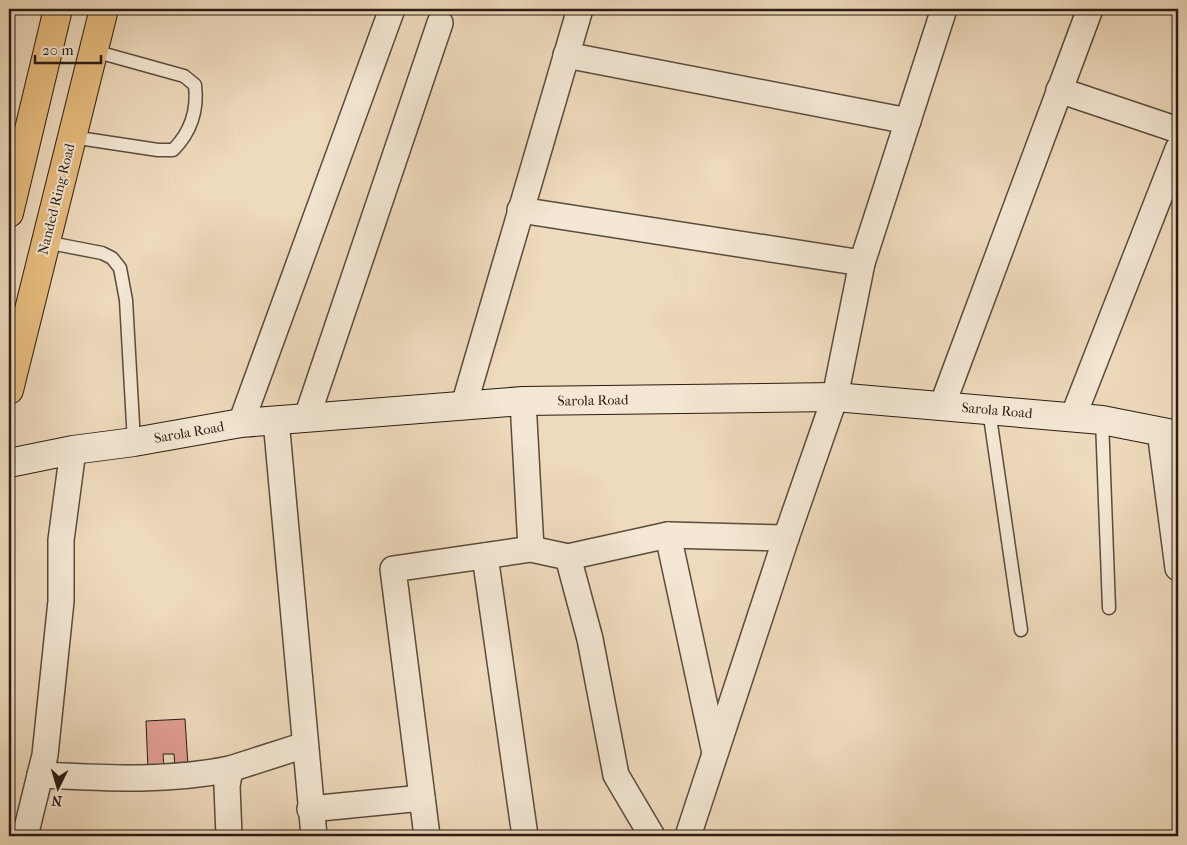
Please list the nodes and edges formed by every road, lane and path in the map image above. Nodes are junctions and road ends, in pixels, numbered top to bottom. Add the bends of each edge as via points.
1 (58, 9) edge
2 (104, 9) edge
3 (392, 9) edge
4 (580, 9) edge
5 (944, 9) edge
6 (1090, 9) edge
7 (440, 23) dead end
8 (94, 51) junction
9 (566, 56) junction
10 (1060, 90) junction
11 (908, 121) junction
12 (1178, 130) edge
13 (19, 136) edge
14 (72, 137) junction
15 (1178, 149) edge
16 (520, 210) junction
17 (9, 213) edge
18 (45, 242) junction
19 (862, 263) junction
20 (9, 390) edge
21 (835, 397) junction
22 (522, 401) junction
23 (464, 405) junction
24 (942, 406) junction
25 (988, 410) junction
26 (307, 417) junction
27 (1073, 417) junction
28 (276, 420) junction
29 (1102, 420) junction
30 (241, 423) junction
31 (1169, 433) edge
32 (134, 442) junction
33 (73, 450) junction
34 (9, 462) edge
35 (668, 535) junction
36 (786, 538) junction
37 (530, 549) junction
38 (484, 556) junction
39 (568, 557) junction
40 (1178, 568) edge
41 (1109, 608) dead end
42 (1021, 630) dead end
43 (305, 745) junction
44 (715, 753) junction
45 (230, 769) junction
46 (40, 775) junction
47 (422, 798) junction
48 (310, 809) junction
49 (25, 836) edge
50 (229, 836) edge
51 (314, 836) edge
52 (427, 836) edge
53 (524, 836) edge
54 (652, 836) edge
55 (688, 836) edge

1 - 13 highway
2 - 8 highway, Nanded Ring Road
3 - 30 street
4 - 9 street
5 - 11 street
6 - 10 street
7 - 26 street
8 - 14 highway, Nanded Ring Road
8 - 14 lane via 184,76 195,84 197,100 186,138 173,150
9 - 11 street
9 - 16 street
10 - 12 street
10 - 24 street
11 - 19 street
13 - 17 highway
14 - 18 highway, Nanded Ring Road
15 - 27 street
16 - 19 street
16 - 23 street
18 - 20 highway, Nanded Ring Road
18 - 32 lane via 102,253 112,258 120,268 126,300
19 - 21 street
21 - 22 main road, Sarola Road
21 - 24 main road, Sarola Road
21 - 36 street
22 - 23 main road, Sarola Road
22 - 37 street
23 - 26 main road, Sarola Road
24 - 25 main road, Sarola Road
25 - 27 main road, Sarola Road
25 - 42 lane
26 - 28 main road, Sarola Road
27 - 29 main road, Sarola Road
28 - 30 main road, Sarola Road
28 - 43 street
29 - 31 main road, Sarola Road
29 - 41 lane
30 - 32 main road, Sarola Road
31 - 40 street
32 - 33 main road, Sarola Road
33 - 34 main road, Sarola Road
33 - 46 street via 61,540 61,601 45,755
35 - 36 street
35 - 39 street
35 - 44 street
36 - 44 street
37 - 38 street
37 - 39 street
38 - 47 street via 393,569
38 - 53 street
39 - 54 street via 590,639 616,775
43 - 45 street
43 - 48 street
44 - 55 street
45 - 46 street via 141,780
45 - 50 street via 227,786
46 - 49 street
47 - 48 street
47 - 52 street
48 - 51 street

